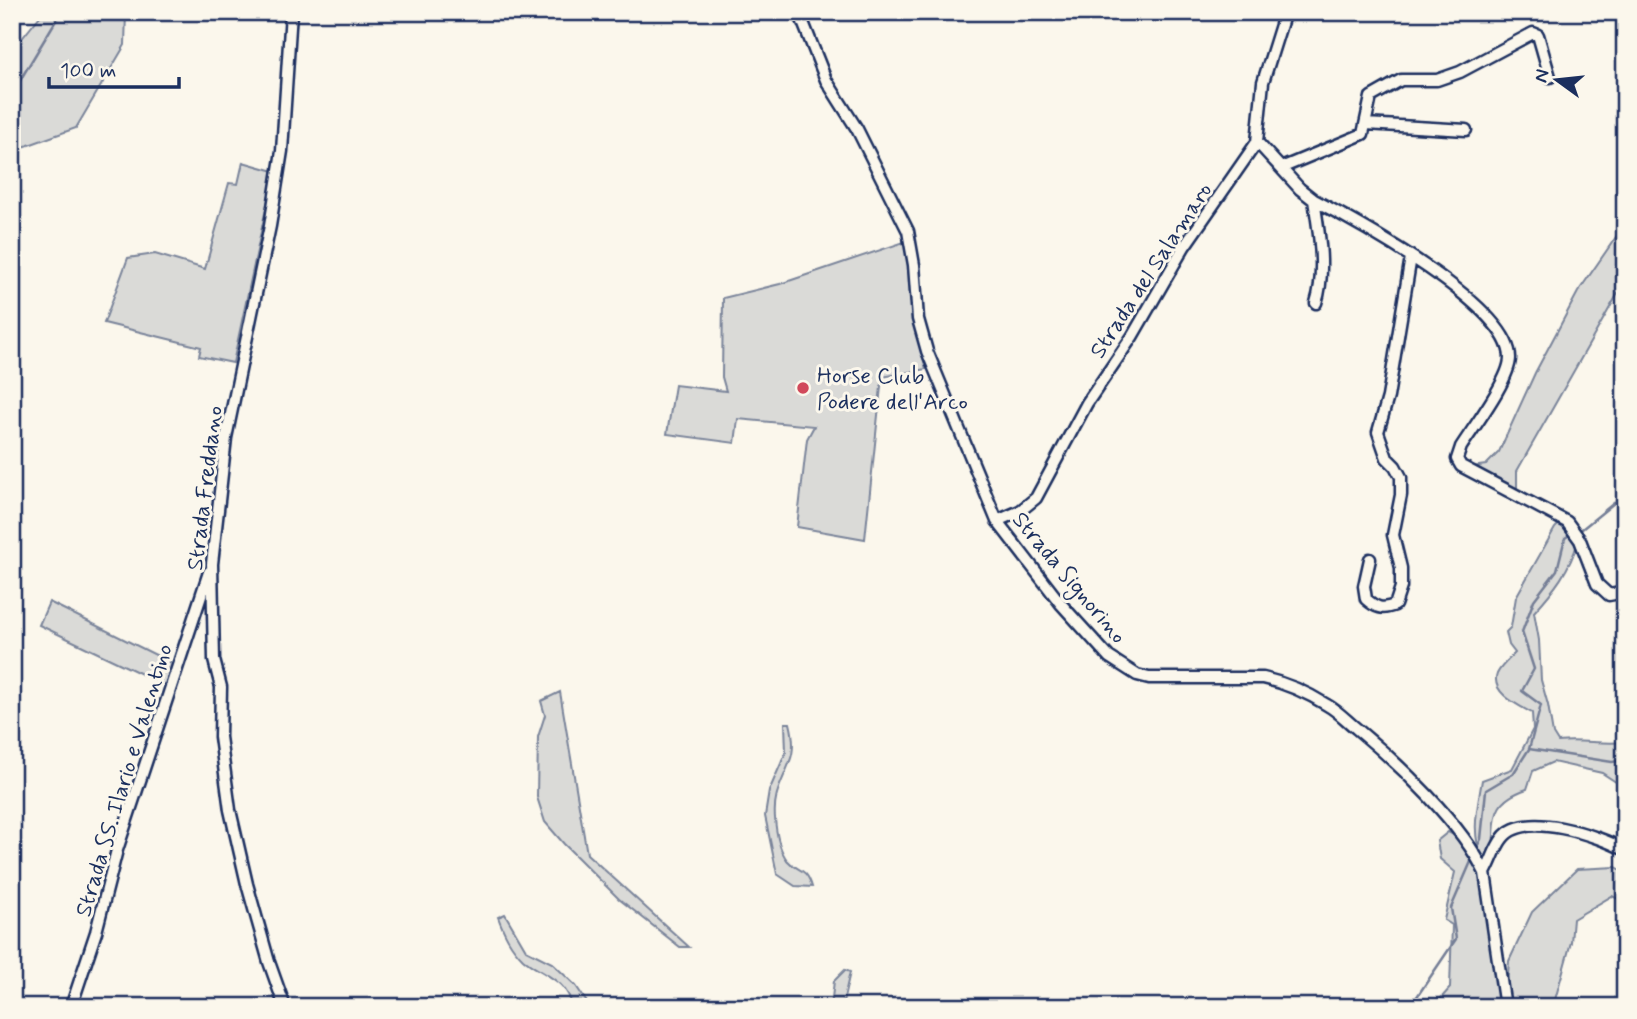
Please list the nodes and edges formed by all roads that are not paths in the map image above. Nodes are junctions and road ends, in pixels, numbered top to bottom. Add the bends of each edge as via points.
1 (291, 12) edge
2 (799, 12) edge
3 (1284, 12) edge
4 (1550, 77) dead end
5 (1366, 124) junction
6 (1466, 130) dead end
7 (1257, 142) junction
8 (1282, 168) junction
9 (1314, 200) junction
10 (1411, 257) junction
11 (1316, 303) dead end
12 (997, 521) junction
13 (1370, 559) dead end
14 (212, 565) junction
15 (1625, 592) edge
16 (1625, 850) edge
17 (1485, 873) junction
18 (71, 1007) edge
19 (285, 1007) edge
20 (1505, 1007) edge

1 - 14 street, Strada Freddano via 282,150 226,438
2 - 12 street, Strada Signorino via 826,79 857,129 908,231 918,319 927,351
3 - 7 street, Strada del Salamaro via 1263,82
4 - 5 street via 1538,35 1533,33 1460,72 1437,80 1401,80 1382,90 1371,97
5 - 6 street
5 - 8 street via 1363,134
7 - 8 street
7 - 12 street, Strada del Salamaro via 1184,247 1087,403 1035,498
8 - 9 street
9 - 10 street
9 - 11 street via 1321,290
10 - 13 street via 1378,432 1387,458 1401,477 1393,535 1401,587 1395,605 1386,609 1366,599
10 - 15 street via 1448,280 1506,341 1510,359 1502,383 1461,447 1457,459 1461,467 1567,522 1580,540 1597,584 1609,595
12 - 17 street, Strada Signorino via 1061,604 1109,657 1136,675 1263,678 1329,705 1404,772 1464,837
14 - 18 street, Strada SS. Ilario e Valentino via 117,850
14 - 19 street, Strada Freddano via 214,660 221,687 220,737 230,810 247,884
16 - 17 street via 1550,825 1523,827 1502,837
17 - 20 street, Strada Signorino

